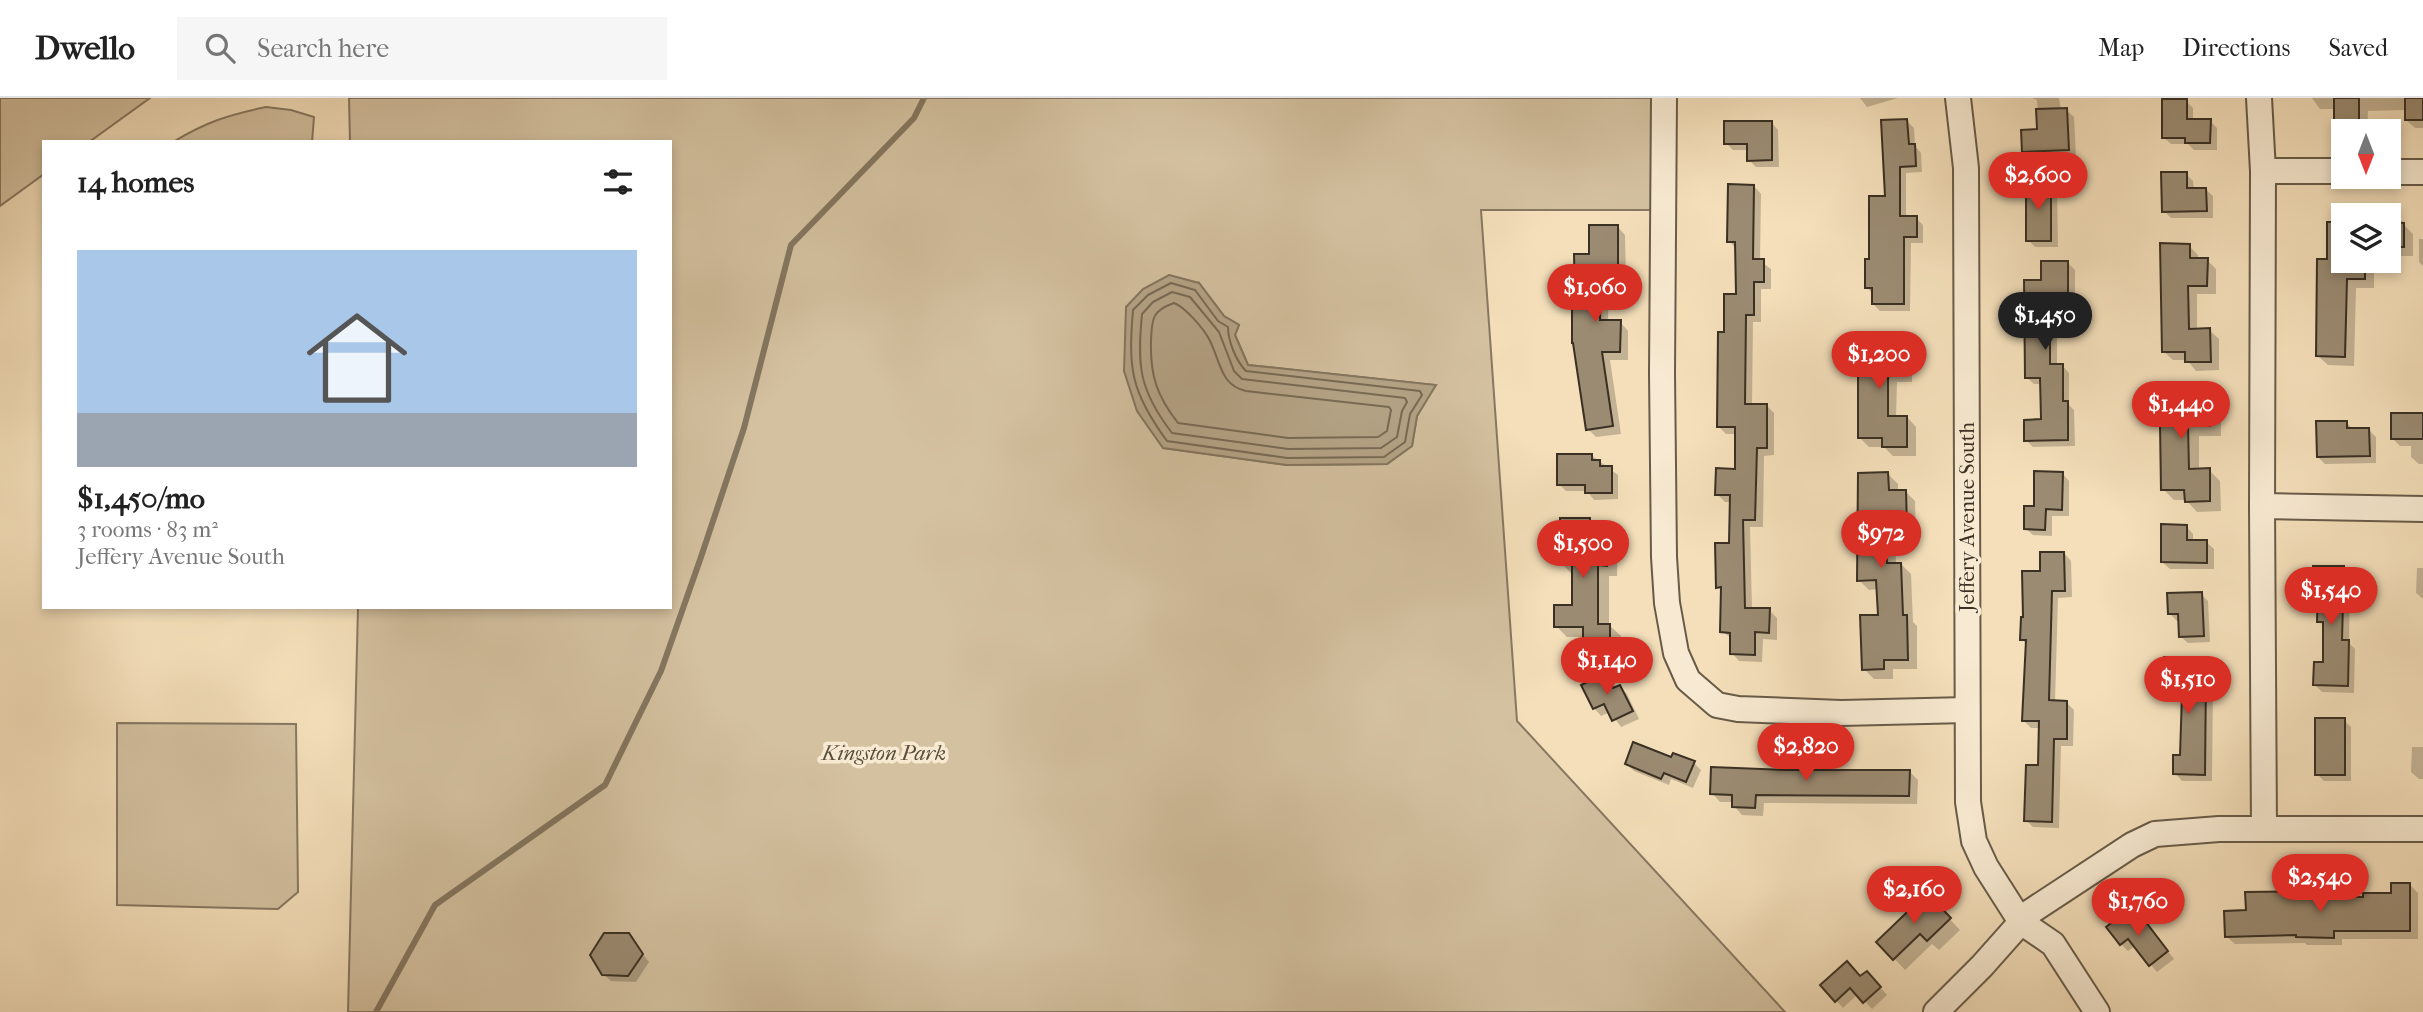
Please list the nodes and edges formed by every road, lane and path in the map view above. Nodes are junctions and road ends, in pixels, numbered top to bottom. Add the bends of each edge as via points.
1 (1664, 98) edge
2 (1958, 98) edge
3 (2259, 98) edge
4 (2263, 171) junction
5 (2331, 171) edge
6 (2401, 172) edge
7 (2423, 172) edge
8 (2262, 506) junction
9 (2423, 509) edge
10 (1967, 710) junction
11 (2423, 828) edge
12 (2264, 829) junction
13 (2021, 922) junction
14 (1936, 1012) edge
15 (2097, 1012) edge

1 - 10 street via 1664,556 1676,653 1688,680 1717,705 1738,709 1841,713
2 - 10 street, Jeffery Avenue South via 1966,168
3 - 4 street
4 - 5 street
4 - 8 street
6 - 7 street
8 - 9 street
8 - 12 street
10 - 13 street, Jeffery Avenue South via 1968,802 1974,841
11 - 12 street
12 - 13 street via 2155,834
13 - 14 street
13 - 15 street via 2053,944

